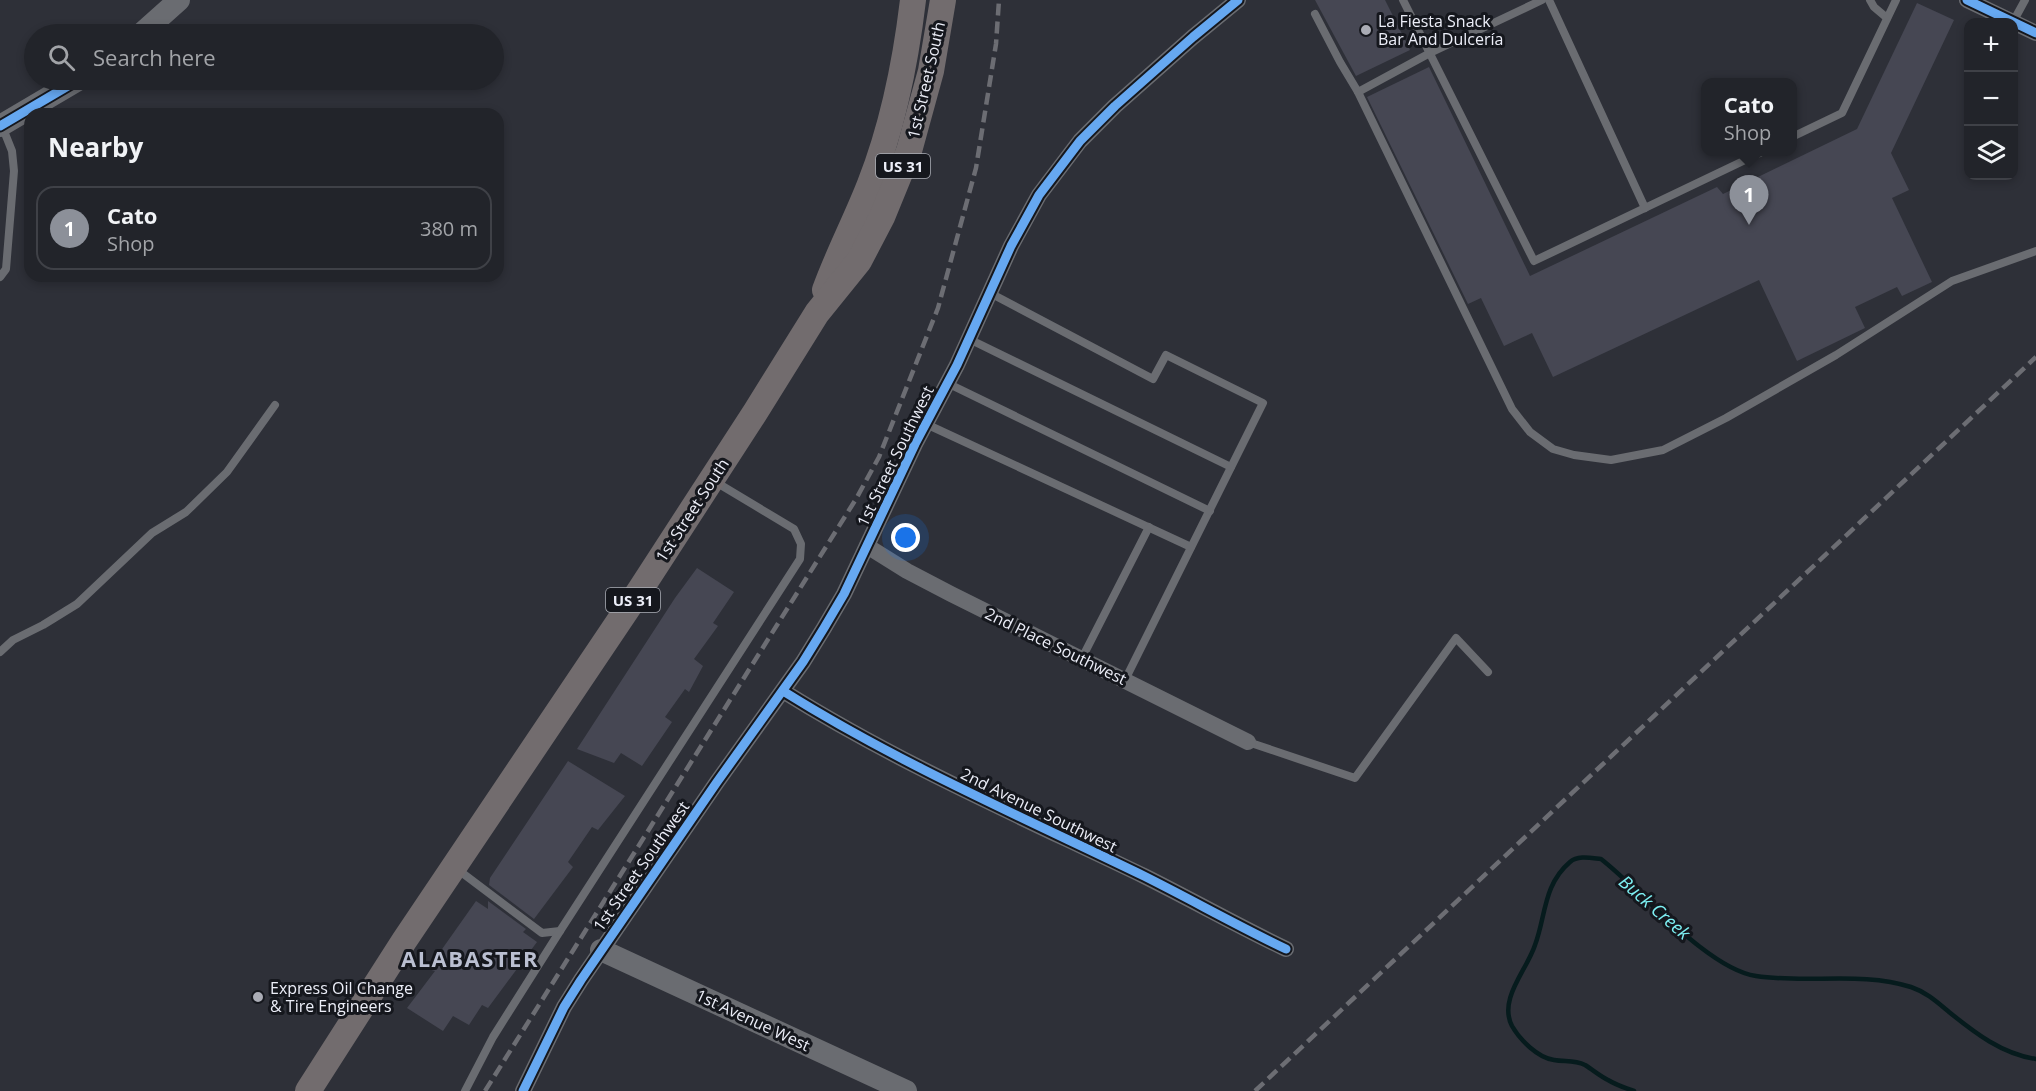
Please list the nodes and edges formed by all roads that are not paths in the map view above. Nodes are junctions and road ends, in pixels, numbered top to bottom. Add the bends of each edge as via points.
1 (179, 0) edge
2 (913, 0) edge
3 (943, 0) edge
4 (1238, 0) edge
5 (1403, 0) edge
6 (1542, 0) edge
7 (1549, 0) edge
8 (1870, 0) edge
9 (1896, 0) edge
10 (1967, 0) edge
11 (2025, 0) edge
12 (1314, 14) dead end
13 (1887, 18) junction
14 (2005, 18) edge
15 (2015, 18) edge
16 (152, 24) edge
17 (2018, 24) edge
18 (2036, 33) edge
19 (1430, 53) junction
20 (61, 90) edge
21 (1358, 92) junction
22 (31, 108) edge
23 (24, 112) edge
24 (1, 126) edge
25 (1797, 135) edge
26 (1754, 156) edge
27 (885, 180) junction
28 (1645, 208) junction
29 (2036, 251) edge
30 (0, 277) edge
31 (990, 293) junction
32 (969, 339) junction
33 (947, 383) junction
34 (275, 405) dead end
35 (926, 424) junction
36 (1231, 467) junction
37 (711, 480) junction
38 (1209, 511) junction
39 (1149, 527) junction
40 (867, 546) junction
41 (1191, 547) junction
42 (0, 652) edge
43 (1082, 658) junction
44 (1488, 672) dead end
45 (1125, 680) junction
46 (783, 691) junction
47 (1248, 742) joint
48 (449, 875) junction
49 (560, 931) junction
50 (1286, 949) dead end
51 (601, 950) junction
52 (308, 1091) edge
53 (465, 1091) edge
54 (523, 1091) edge
55 (906, 1091) edge

1 - 16 street
2 - 27 main road, 1st Street South / US 31 via 883,144
3 - 27 main road, 1st Street South / US 31 via 919,117
4 - 31 street, 1st Street Southwest via 1080,141 1027,215
5 - 19 lane
6 - 19 lane
7 - 28 lane
8 - 13 lane
9 - 13 lane
10 - 14 street
11 - 15 lane
12 - 21 lane
13 - 25 lane via 1842,113
17 - 18 street
19 - 21 lane
19 - 28 lane via 1533,261
20 - 22 street
21 - 29 lane via 1512,409 1530,432 1553,449 1574,455 1611,459 1663,450 1836,355 1952,281
23 - 24 street
24 - 30 lane via 12,151 14,171 6,269
26 - 28 lane
27 - 37 main road, 1st Street South / US 31 via 852,230 817,313
31 - 32 street, 1st Street Southwest
31 - 36 lane via 1153,379 1166,355 1263,403
32 - 33 street, 1st Street Southwest
32 - 36 lane
33 - 35 street, 1st Street Southwest
33 - 38 lane
34 - 42 lane via 227,472 186,512 152,533 77,604 13,640
35 - 39 lane
35 - 40 street, 1st Street Southwest
36 - 38 lane
37 - 48 main road, 1st Street South / US 31
37 - 49 lane via 794,529 801,543 800,559
38 - 41 lane
39 - 41 lane
39 - 43 lane
40 - 43 street, 2nd Place Southwest via 916,576
40 - 46 street, 1st Street Southwest via 829,620
41 - 45 lane
43 - 45 street, 2nd Place Southwest
44 - 47 lane via 1456,638 1355,778
45 - 47 street, 2nd Place Southwest
46 - 50 street, 2nd Avenue Southwest via 915,767
46 - 51 street, 1st Street Southwest
48 - 49 lane via 542,933
48 - 52 main road, US 31
49 - 53 lane via 493,1037
51 - 54 street, 1st Street Southwest via 564,1007
51 - 55 street, 1st Avenue West

